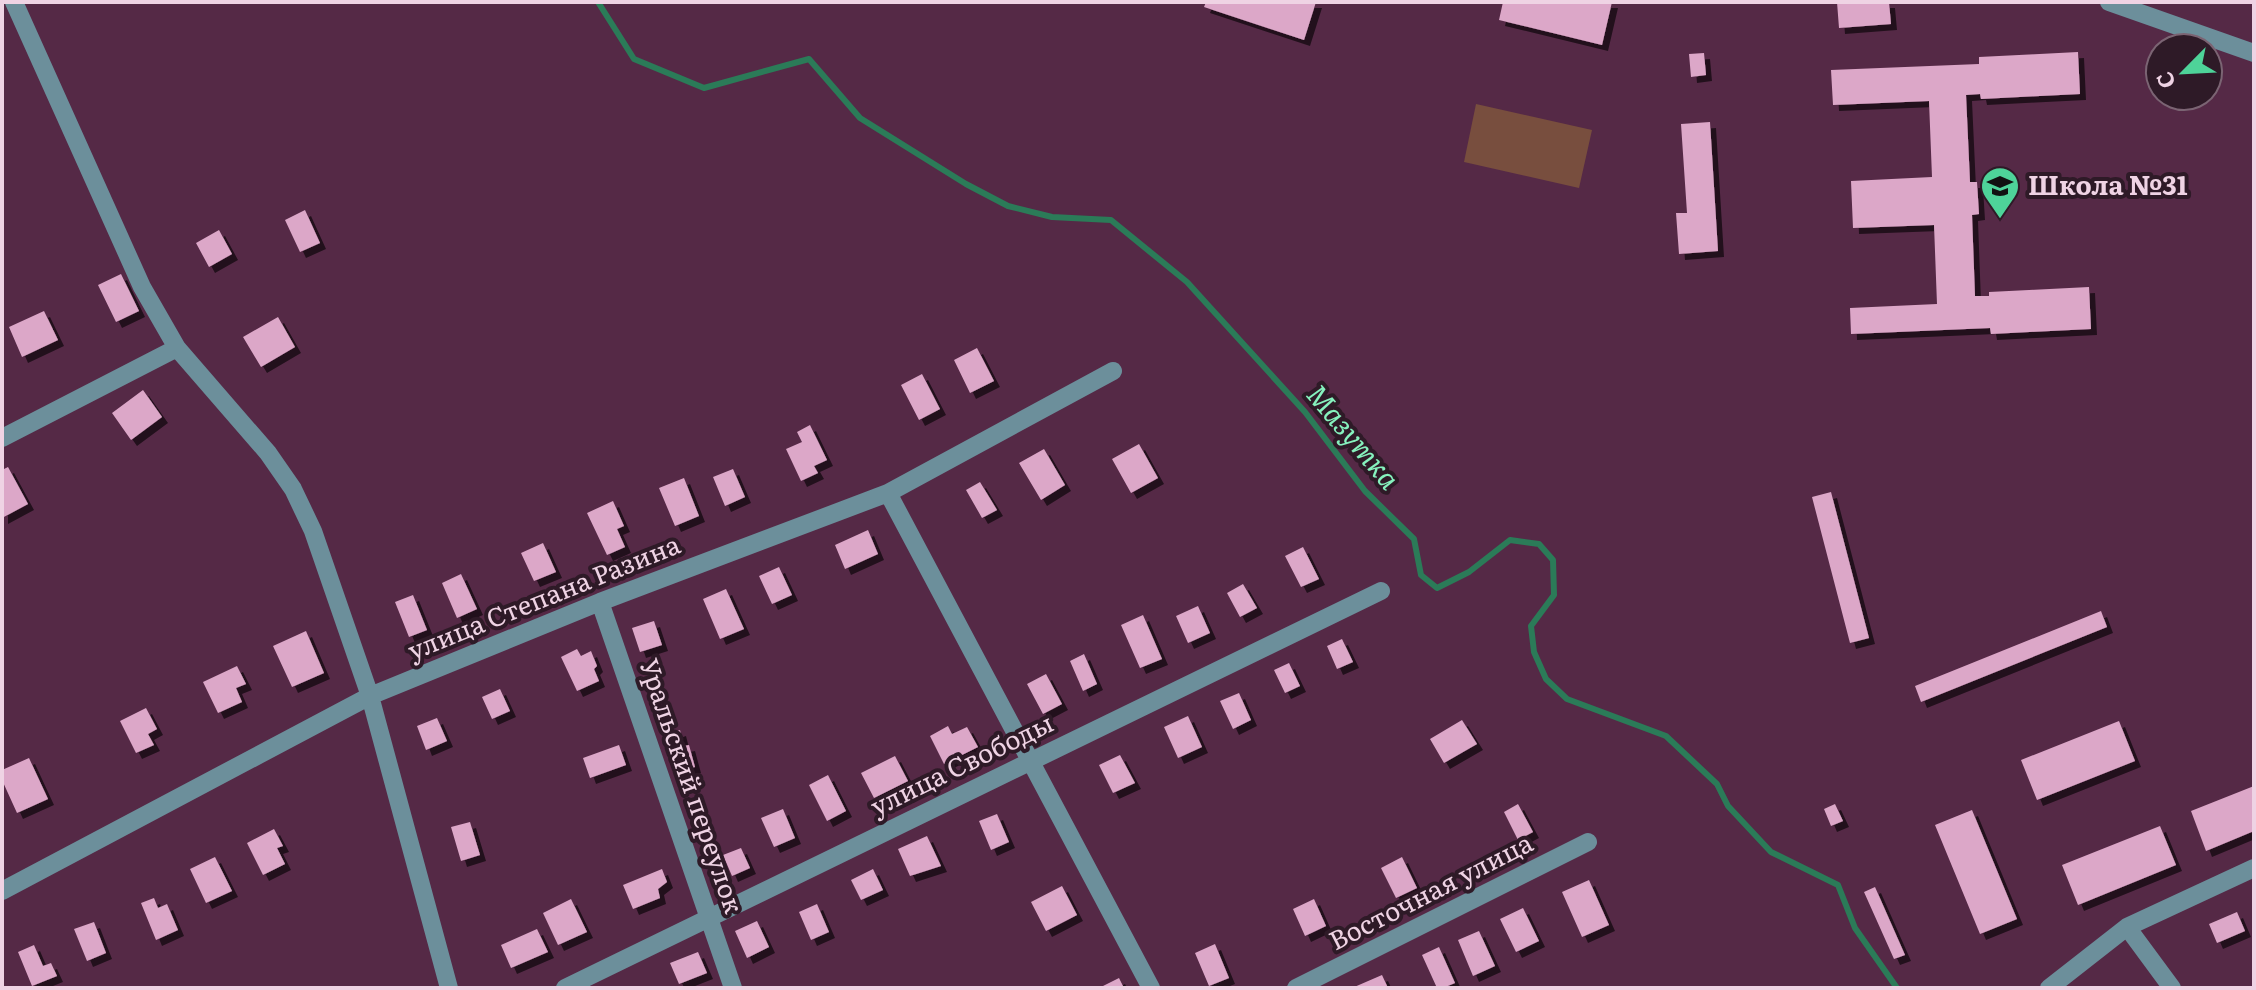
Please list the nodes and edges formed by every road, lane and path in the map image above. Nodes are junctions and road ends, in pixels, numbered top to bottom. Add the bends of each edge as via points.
1 (14, 2) edge
2 (2109, 2) edge
3 (2254, 53) edge
4 (177, 348) junction
5 (1113, 371) dead end
6 (2, 438) edge
7 (888, 493) junction
8 (1381, 591) dead end
9 (600, 602) junction
10 (370, 696) junction
11 (1032, 760) junction
12 (1588, 842) dead end
13 (2254, 868) edge
14 (2, 891) edge
15 (708, 916) junction
16 (2127, 927) junction
17 (449, 988) edge
18 (565, 988) edge
19 (733, 988) edge
20 (1151, 988) edge
21 (1296, 988) edge
22 (2049, 988) edge
23 (2172, 988) edge

1 - 4 street via 142,287
2 - 3 street
4 - 6 street
4 - 10 street via 293,489 313,531
5 - 7 street, улица Степана Разина
7 - 9 street, улица Степана Разина
7 - 11 street
8 - 11 street, улица Свободы
9 - 10 street, улица Степана Разина
9 - 15 street, Уральский переулок
10 - 14 street, улица Степана Разина
10 - 17 street
11 - 15 street, улица Свободы
11 - 20 street
12 - 21 street, Восточная улица
13 - 16 street
15 - 18 street, улица Свободы
15 - 19 street, Уральский переулок
16 - 22 street
16 - 23 street

